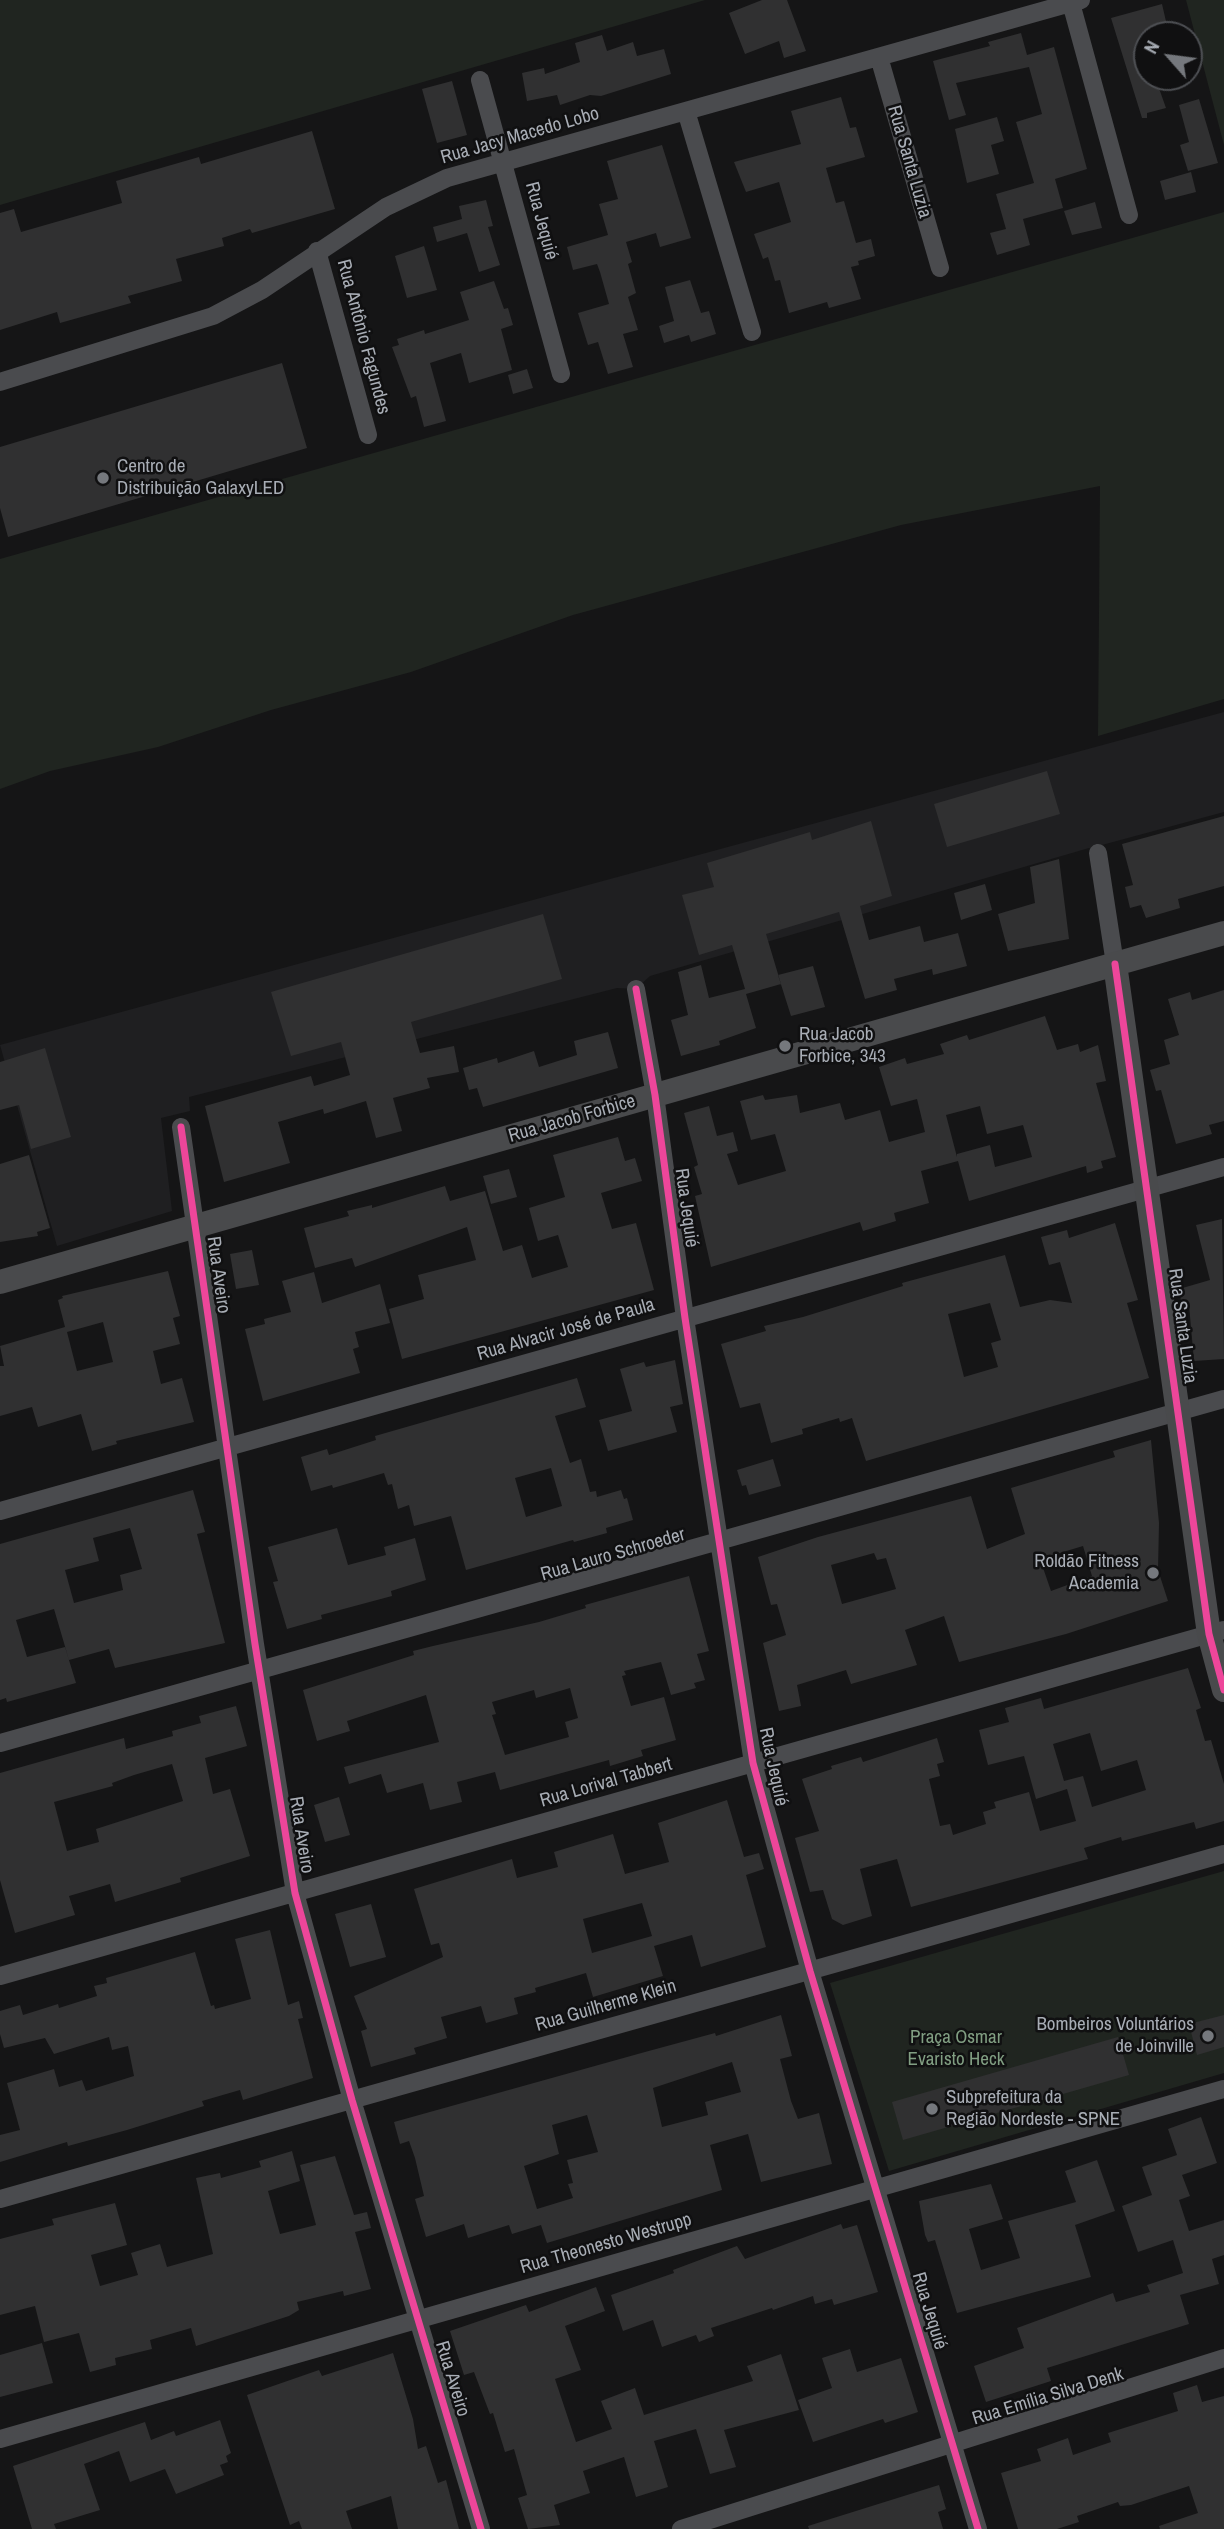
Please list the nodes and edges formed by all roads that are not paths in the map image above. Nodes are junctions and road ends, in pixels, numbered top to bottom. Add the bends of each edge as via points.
1 (1076, 1) edge
2 (879, 57) junction
3 (480, 80) dead end
4 (686, 111) junction
5 (503, 162) junction
6 (1129, 215) dead end
7 (317, 251) junction
8 (940, 268) dead end
9 (752, 332) dead end
10 (561, 374) dead end
11 (0, 382) edge
12 (368, 435) dead end
13 (1098, 853) dead end
14 (1224, 933) edge
15 (1115, 964) junction
16 (636, 989) dead end
17 (655, 1095) junction
18 (181, 1127) dead end
19 (1224, 1167) edge
20 (1147, 1188) junction
21 (195, 1226) junction
22 (0, 1282) edge
23 (685, 1318) junction
24 (1224, 1399) edge
25 (1179, 1412) junction
26 (227, 1447) junction
27 (0, 1511) edge
28 (719, 1541) junction
29 (1217, 1632) edge
30 (259, 1671) junction
31 (1224, 1690) edge
32 (0, 1743) edge
33 (753, 1763) junction
34 (1224, 1854) edge
35 (295, 1893) junction
36 (810, 1971) junction
37 (0, 1976) edge
38 (1224, 2089) edge
39 (352, 2100) junction
40 (875, 2189) junction
41 (0, 2199) edge
42 (418, 2319) junction
43 (1224, 2358) edge
44 (0, 2438) edge
45 (953, 2443) junction
46 (481, 2529) edge
47 (681, 2529) edge
48 (978, 2529) edge

1 - 2 street, Rua Jacy Macedo Lobo
1 - 6 street
2 - 4 street, Rua Jacy Macedo Lobo
2 - 8 street, Rua Santa Luzia
3 - 5 street, Rua Jequié
4 - 5 street, Rua Jacy Macedo Lobo
4 - 9 street
5 - 7 street, Rua Jacy Macedo Lobo via 425,186
5 - 10 street, Rua Jequié
7 - 11 street, Rua Jacy Macedo Lobo via 262,290 213,316
7 - 12 street, Rua Antônio Fagundes
13 - 15 street, Rua Santa Luzia
14 - 15 street, Rua Jacob Forbice
15 - 17 street, Rua Jacob Forbice
15 - 20 street, Rua Santa Luzia
16 - 17 street, Rua Jequié
17 - 21 street, Rua Jacob Forbice
17 - 23 street, Rua Jequié
18 - 21 street, Rua Aveiro
19 - 20 street, Rua Alvacir José de Paula
20 - 23 street, Rua Alvacir José de Paula
20 - 25 street, Rua Santa Luzia
21 - 22 street, Rua Jacob Forbice
21 - 26 street, Rua Aveiro
23 - 26 street, Rua Alvacir José de Paula
23 - 28 street, Rua Jequié
24 - 25 street, Rua Lauro Schroeder
25 - 28 street, Rua Lauro Schroeder
25 - 29 street, Rua Santa Luzia
26 - 27 street, Rua Alvacir José de Paula
26 - 30 street, Rua Aveiro
28 - 30 street, Rua Lauro Schroeder
28 - 33 street, Rua Jequié
29 - 31 street, Rua Santa Luzia
29 - 33 street, Rua Lorival Tabbert
30 - 32 street, Rua Lauro Schroeder
30 - 35 street, Rua Aveiro
33 - 35 street, Rua Lorival Tabbert
33 - 36 street, Rua Jequié
34 - 36 street, Rua Guilherme Klein
35 - 37 street, Rua Lorival Tabbert
35 - 39 street, Rua Aveiro
36 - 39 street, Rua Guilherme Klein
36 - 40 street, Rua Jequié
38 - 40 street, Rua Theonesto Westrupp
39 - 41 street, Rua Guilherme Klein
39 - 42 street, Rua Aveiro
40 - 42 street, Rua Theonesto Westrupp
40 - 45 street, Rua Jequié
42 - 44 street, Rua Theonesto Westrupp
42 - 46 street, Rua Aveiro
43 - 45 street, Rua Emília Silva Denk
45 - 47 street, Rua Emília Silva Denk
45 - 48 street, Rua Jequié

